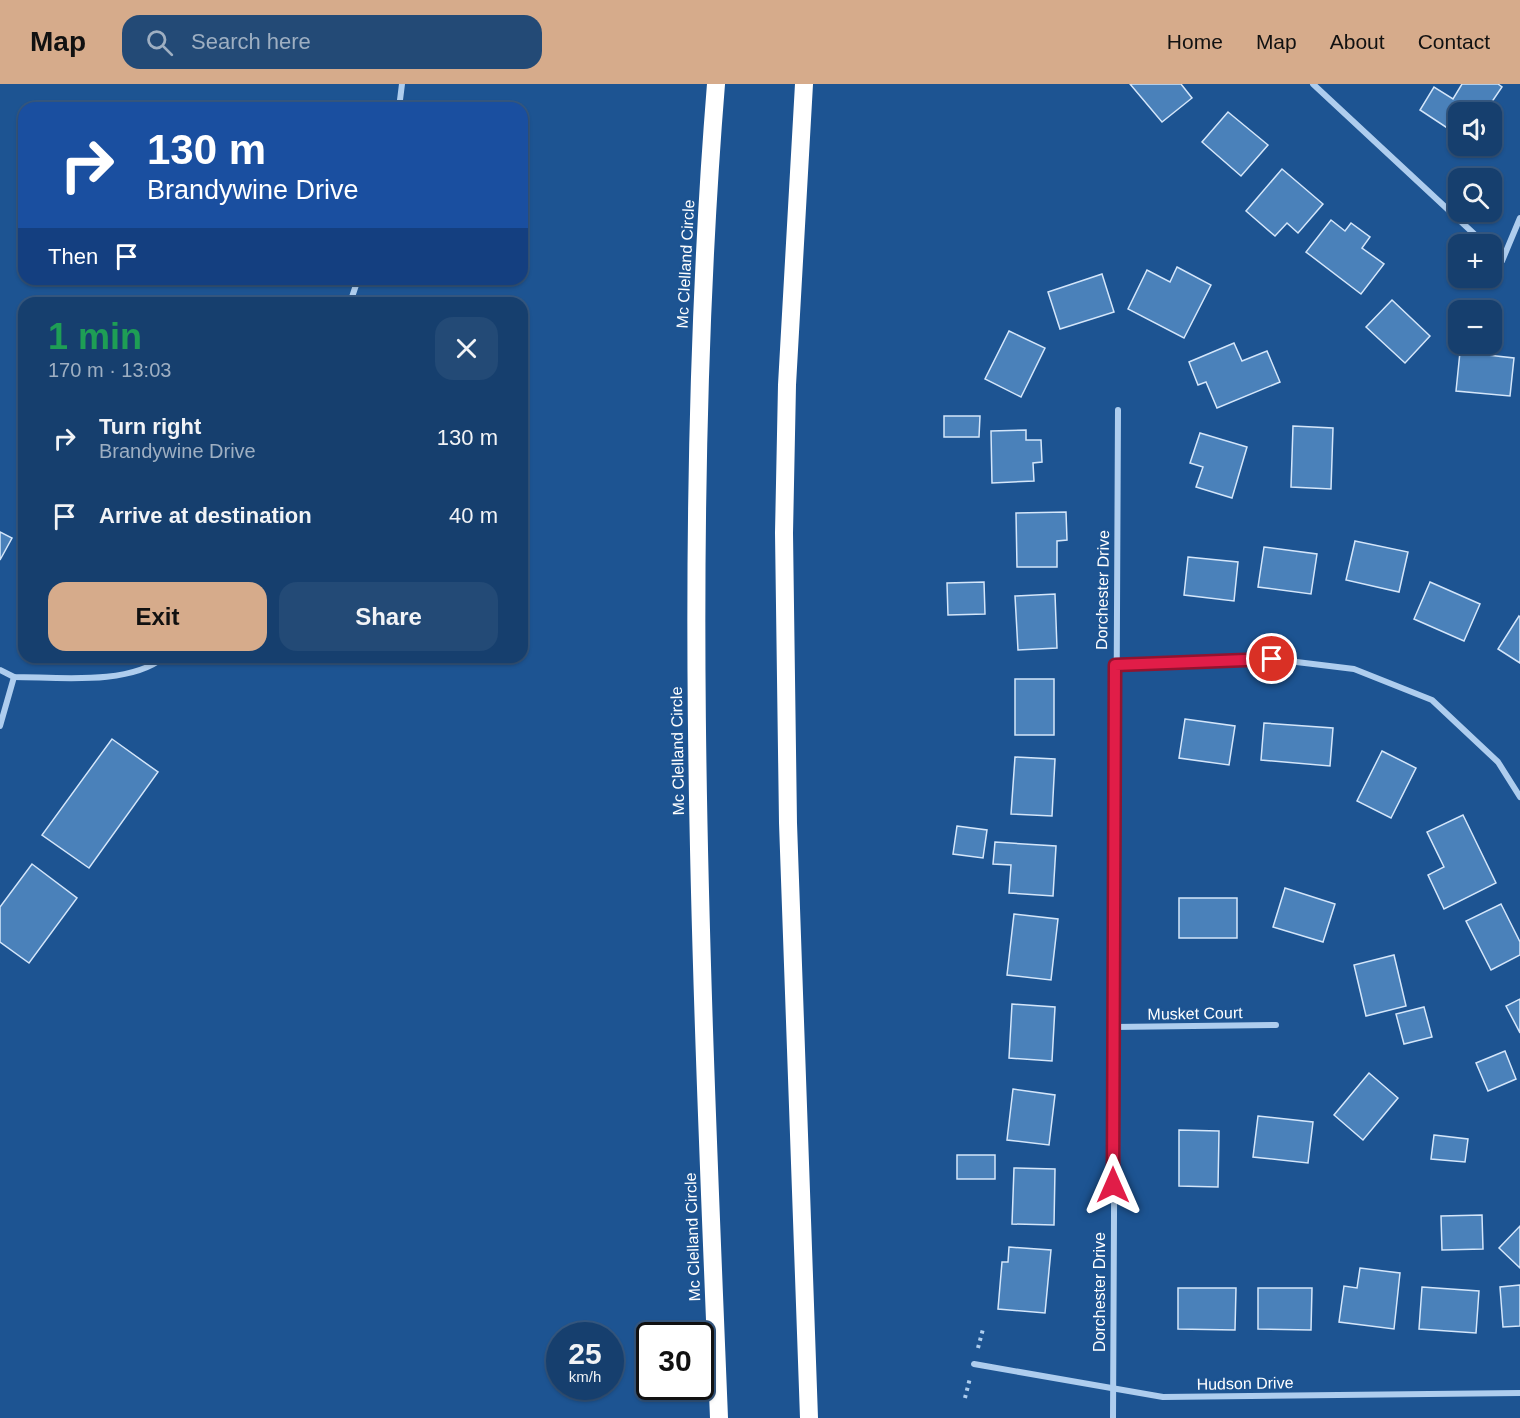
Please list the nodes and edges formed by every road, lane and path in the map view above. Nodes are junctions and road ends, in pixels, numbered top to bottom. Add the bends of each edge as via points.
1 (402, 84) edge
2 (716, 84) edge
3 (804, 84) edge
4 (1313, 84) edge
5 (400, 102) edge
6 (1520, 218) edge
7 (1474, 234) edge
8 (1502, 261) edge
9 (1118, 410) dead end
10 (157, 663) edge
11 (1115, 665) junction
12 (0, 670) edge
13 (14, 677) junction
14 (0, 726) edge
15 (1520, 797) edge
16 (1276, 1025) dead end
17 (1114, 1027) junction
18 (974, 1364) dead end
19 (1113, 1388) junction
20 (1520, 1393) edge
21 (718, 1418) edge
22 (809, 1418) edge
23 (1113, 1418) edge

1 - 5 street
2 - 21 highway, Mc Clelland Circle via 699,382 695,705
3 - 22 highway via 788,384 784,557 788,823
4 - 7 street
6 - 8 street
9 - 11 street, Dorchester Drive
10 - 13 street via 110,677
11 - 15 street via 1272,659 1354,669 1432,700 1498,762
11 - 17 street, Dorchester Drive
12 - 13 street
13 - 14 street
16 - 17 street, Musket Court
17 - 19 street, Dorchester Drive
18 - 19 street, Hudson Drive
19 - 20 street, Hudson Drive via 1163,1397
19 - 23 street, Dorchester Drive

